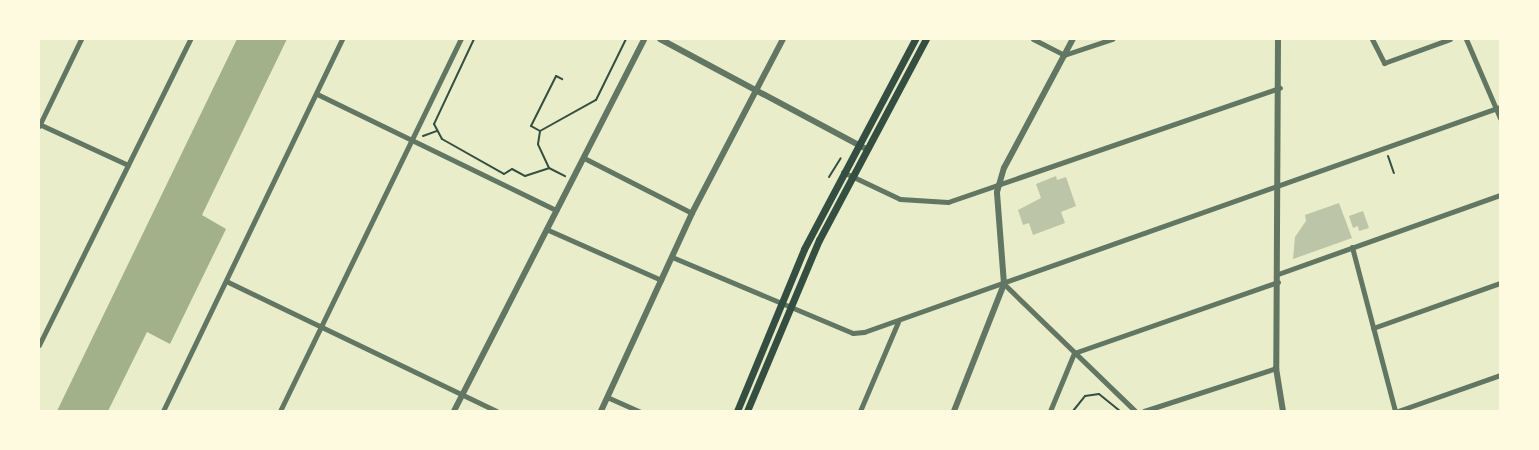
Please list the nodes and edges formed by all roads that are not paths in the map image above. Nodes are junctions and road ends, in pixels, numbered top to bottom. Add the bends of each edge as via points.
1 (81, 39) edge
2 (190, 39) edge
3 (342, 39) edge
4 (461, 39) edge
5 (644, 39) edge
6 (660, 39) edge
7 (783, 39) edge
8 (915, 39) edge
9 (926, 39) edge
10 (1033, 39) edge
11 (1073, 39) edge
12 (1112, 39) edge
13 (1278, 39) edge
14 (1372, 39) edge
15 (1450, 39) edge
16 (1466, 39) edge
17 (1064, 55) junction
18 (1280, 88) junction
19 (756, 90) junction
20 (316, 94) junction
21 (1499, 107) edge
22 (1500, 118) edge
23 (39, 125) edge
24 (412, 140) junction
25 (857, 145) junction
26 (866, 149) junction
27 (584, 158) junction
28 (128, 165) junction
29 (843, 172) junction
30 (852, 177) junction
31 (999, 183) junction
32 (1279, 187) junction
33 (1500, 195) edge
34 (556, 210) junction
35 (692, 213) junction
36 (546, 229) junction
37 (1352, 248) junction
38 (672, 257) junction
39 (1278, 274) junction
40 (661, 280) junction
41 (226, 281) junction
42 (1278, 282) junction
43 (1500, 283) edge
44 (1004, 284) junction
45 (783, 303) junction
46 (792, 307) junction
47 (898, 322) junction
48 (321, 326) junction
49 (1373, 328) junction
50 (39, 345) edge
51 (1074, 353) junction
52 (1276, 368) junction
53 (1500, 375) edge
54 (462, 395) junction
55 (607, 397) junction
56 (163, 411) edge
57 (280, 411) edge
58 (454, 411) edge
59 (496, 411) edge
60 (600, 411) edge
61 (639, 411) edge
62 (737, 411) edge
63 (747, 411) edge
64 (860, 411) edge
65 (954, 411) edge
66 (1050, 411) edge
67 (1135, 411) edge
68 (1144, 411) edge
69 (1283, 411) edge
70 (1397, 411) edge

1 - 23 street
2 - 28 street
3 - 20 street
4 - 24 street
5 - 27 street
6 - 19 street
7 - 19 street
8 - 25 main road
9 - 26 main road
10 - 17 street
11 - 17 street
12 - 17 street
13 - 18 street
14 - 15 street via 1384,63
16 - 21 street
17 - 31 street
18 - 31 street
18 - 32 street
19 - 25 street
19 - 35 street
20 - 24 street
20 - 41 street
21 - 22 street
21 - 32 street
23 - 28 street
24 - 34 street
24 - 48 street
25 - 26 street
25 - 29 main road
26 - 30 main road
27 - 34 street
27 - 35 street
28 - 50 street
29 - 30 street
29 - 45 main road via 804,249
30 - 31 street via 900,198 931,203 948,202
30 - 46 main road via 819,240
31 - 44 street
32 - 39 street
32 - 44 street
33 - 37 street
34 - 36 street
35 - 38 street
36 - 40 street
36 - 54 street
37 - 39 street
37 - 49 street
38 - 40 street
38 - 45 street
39 - 42 street
40 - 55 street
41 - 48 street
41 - 56 street
42 - 51 street
42 - 52 street
43 - 49 street
44 - 47 street
44 - 51 street
44 - 65 street
45 - 46 street
45 - 62 main road
46 - 47 street via 853,333
46 - 63 main road
47 - 64 street
48 - 54 street
48 - 57 street
49 - 70 street
51 - 66 street
51 - 67 street
52 - 68 street
52 - 69 street
53 - 70 street
54 - 58 street
54 - 59 street
55 - 60 street
55 - 61 street

